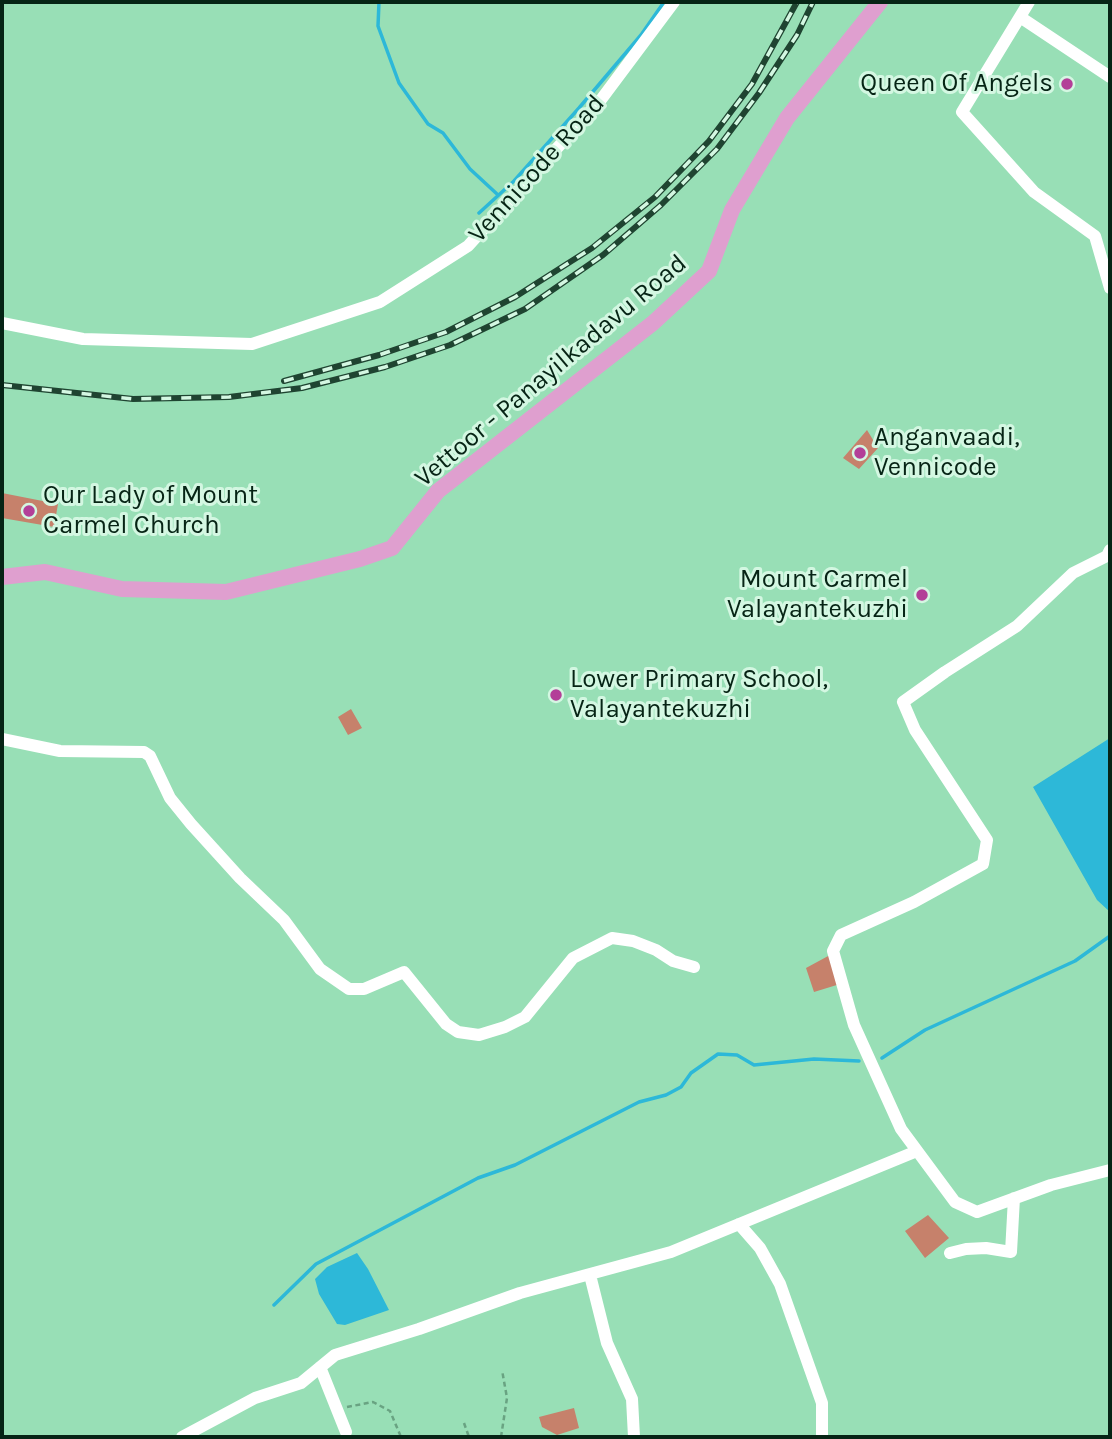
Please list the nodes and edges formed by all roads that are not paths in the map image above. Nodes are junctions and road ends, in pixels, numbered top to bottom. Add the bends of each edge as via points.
1 (674, 2) edge
2 (880, 2) edge
3 (1029, 2) edge
4 (1020, 17) junction
5 (1110, 77) edge
6 (1110, 288) edge
7 (2, 323) edge
8 (1110, 550) edge
9 (2, 577) edge
10 (2, 739) edge
11 (694, 967) dead end
12 (917, 1151) junction
13 (1110, 1170) edge
14 (1014, 1198) junction
15 (739, 1224) junction
16 (950, 1253) dead end
17 (590, 1275) junction
18 (320, 1367) junction
19 (346, 1433) dead end
20 (182, 1437) edge
21 (634, 1437) edge
22 (822, 1437) edge

1 - 7 street, Vennicode Road via 600,101 468,246 380,302 252,344 83,339
2 - 9 main road, Vettoor - Panayilkadavu Road via 787,118 732,210 709,271 653,323 438,491 392,548 226,592 122,589 45,572
3 - 4 street
4 - 5 street
4 - 6 street via 962,112 1034,192 1095,236
8 - 12 street via 1107,556 1073,573 1017,626 903,702 915,730 987,841 983,864 841,935 833,951 854,1025 901,1129
10 - 11 street via 60,751 144,752 170,799 284,920 320,969 349,989 364,989 404,972 446,1024 458,1032 479,1035 524,1017 573,958 611,938 645,946
12 - 14 street via 955,1202 977,1212
12 - 15 street
13 - 14 street
14 - 16 street via 1011,1252 986,1248
15 - 17 street via 671,1252
15 - 22 street via 760,1248 779,1284 822,1404
17 - 18 street via 520,1293 335,1355
17 - 21 street via 607,1343 632,1399
18 - 19 street
18 - 20 street via 301,1383 255,1398

